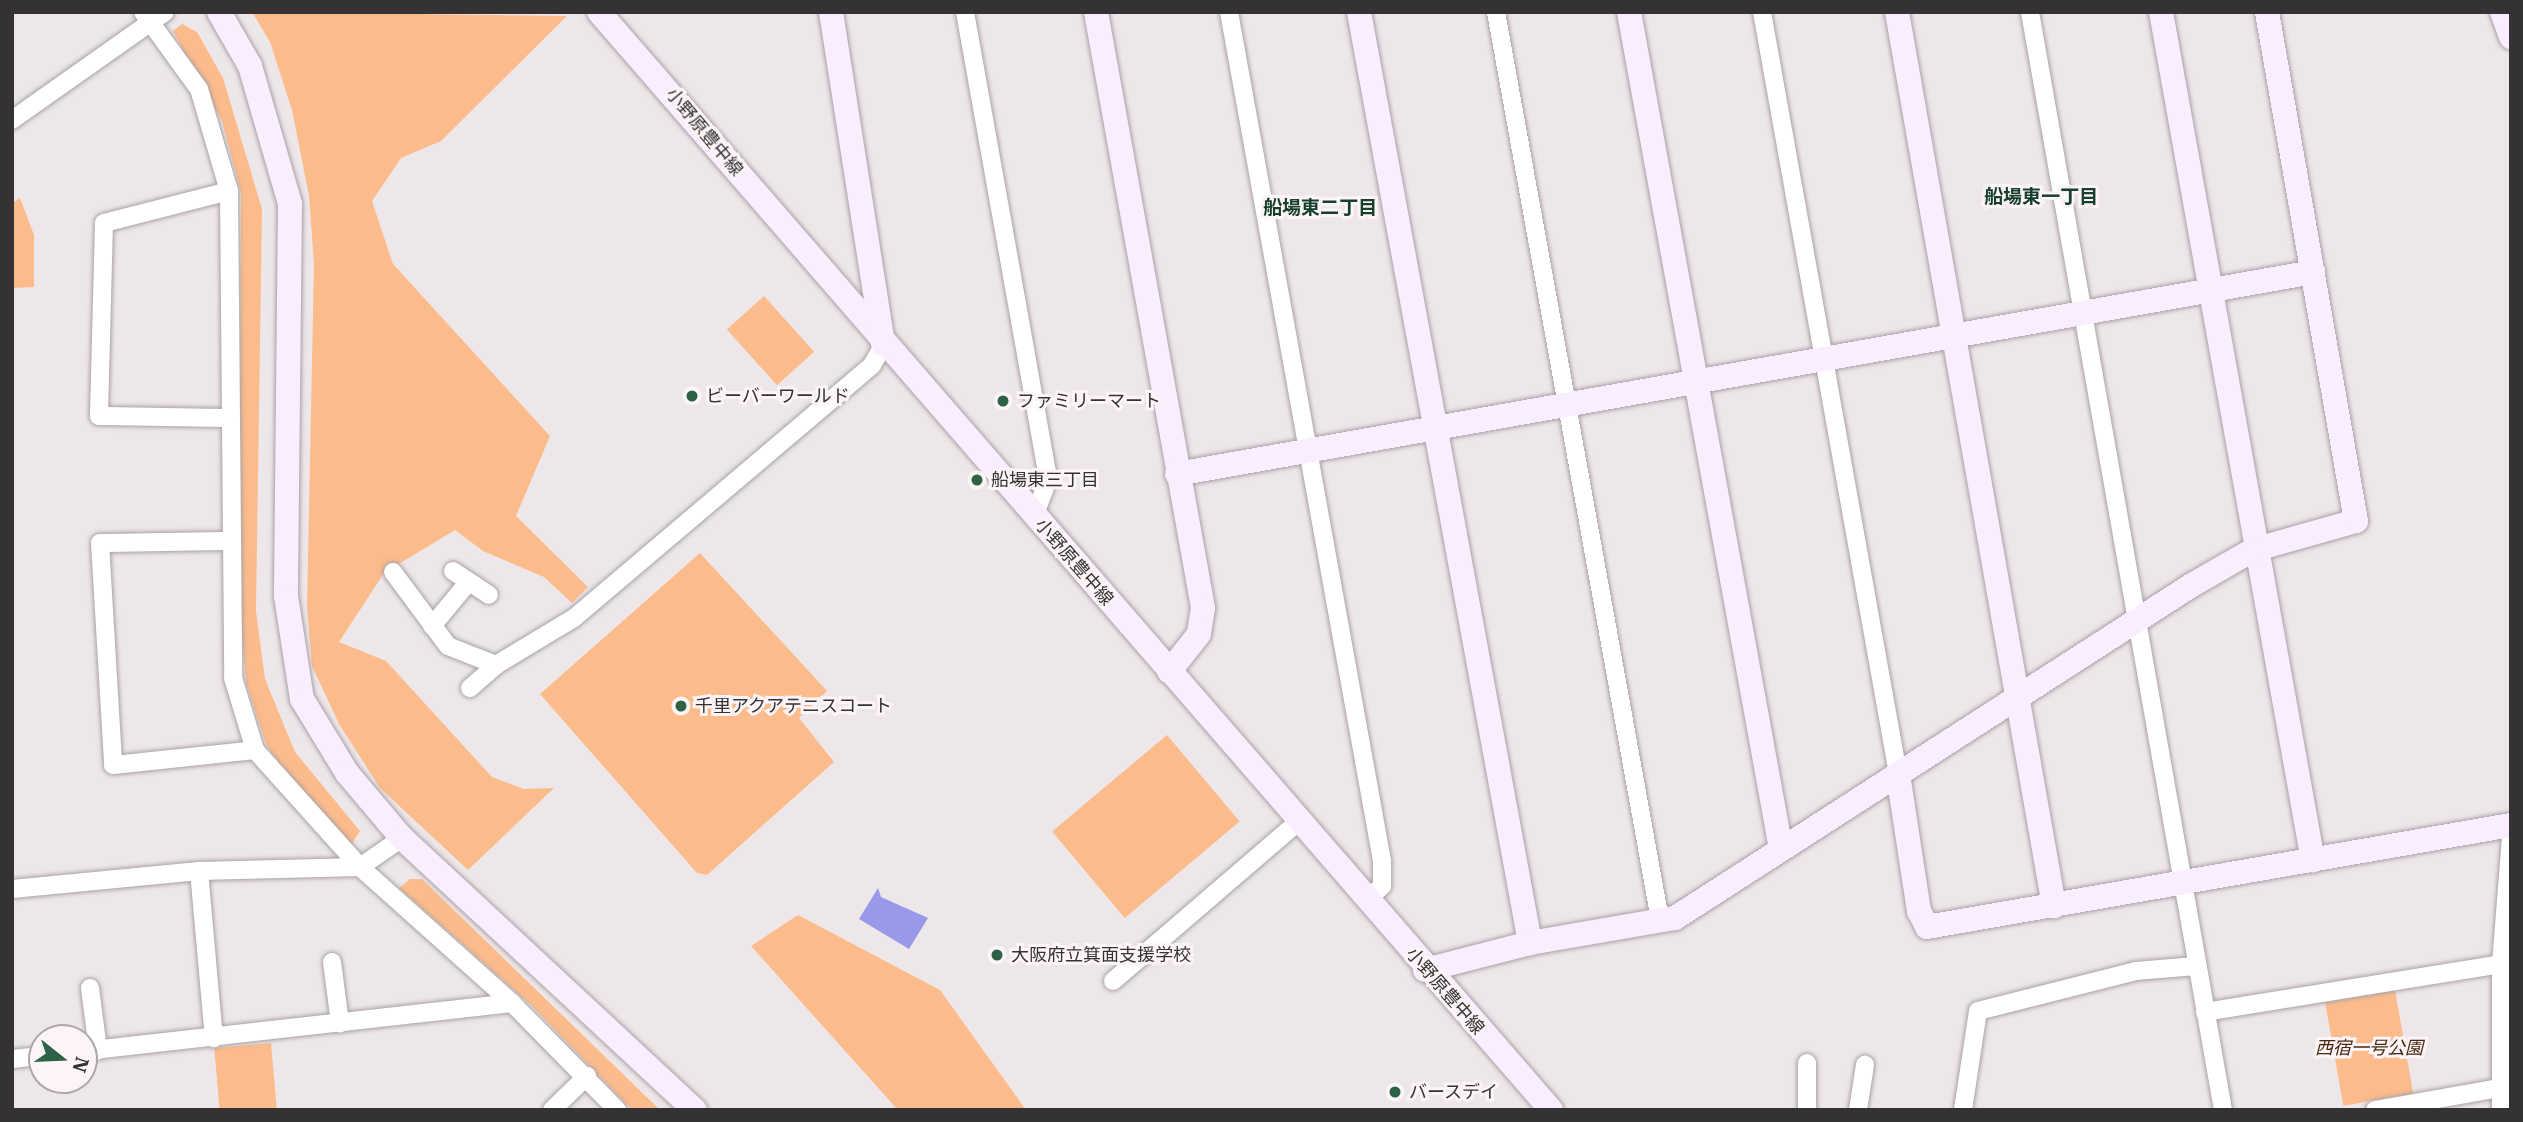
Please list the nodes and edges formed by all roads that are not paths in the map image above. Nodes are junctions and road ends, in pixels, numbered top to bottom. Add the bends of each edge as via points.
1 (219, 12) edge
2 (599, 12) edge
3 (831, 12) edge
4 (965, 12) edge
5 (1097, 12) edge
6 (1229, 12) edge
7 (1359, 12) edge
8 (1496, 12) edge
9 (1629, 12) edge
10 (1762, 12) edge
11 (1897, 12) edge
12 (2030, 12) edge
13 (2161, 12) edge
14 (2267, 12) edge
15 (2501, 12) edge
16 (154, 15) edge
17 (2511, 37) edge
18 (12, 120) edge
19 (229, 191) junction
20 (2313, 272) junction
21 (2210, 291) junction
22 (2085, 313) junction
23 (1951, 337) junction
24 (884, 344) junction
25 (1824, 359) junction
26 (1696, 382) junction
27 (1569, 405) junction
28 (230, 418) junction
29 (1436, 429) junction
30 (1311, 451) junction
31 (1177, 474) junction
32 (1034, 517) junction
33 (229, 541) junction
34 (2253, 550) junction
35 (453, 571) dead end
36 (393, 572) dead end
37 (466, 585) junction
38 (489, 595) dead end
39 (2140, 619) junction
40 (432, 626) junction
41 (496, 665) junction
42 (1169, 672) junction
43 (470, 688) dead end
44 (2017, 698) junction
45 (255, 750) junction
46 (1898, 774) junction
47 (1300, 820) junction
48 (2511, 825) edge
49 (2511, 837) edge
50 (402, 838) junction
51 (1781, 849) junction
52 (2313, 861) junction
53 (360, 867) junction
54 (199, 871) junction
55 (2181, 886) junction
56 (12, 889) edge
57 (1367, 900) junction
58 (2054, 906) junction
59 (1660, 920) junction
60 (1530, 943) junction
61 (332, 962) dead end
62 (2501, 964) junction
63 (2196, 966) junction
64 (1425, 970) junction
65 (1113, 981) dead end
66 (90, 988) dead end
67 (512, 1003) junction
68 (2205, 1012) junction
69 (340, 1023) junction
70 (91, 1024) edge
71 (214, 1038) junction
72 (98, 1049) edge
73 (1807, 1063) dead end
74 (1865, 1065) dead end
75 (587, 1076) junction
76 (2506, 1087) edge
77 (552, 1110) edge
78 (617, 1110) edge
79 (695, 1110) edge
80 (1551, 1110) edge
81 (1807, 1110) edge
82 (1858, 1110) edge
83 (1963, 1110) edge
84 (2223, 1110) edge
85 (2375, 1110) edge
86 (2501, 1110) edge

1 - 50 street via 250,66 290,204 286,596 302,699 347,773
2 - 24 street, 小野原豊中線
3 - 24 street
4 - 32 street via 1048,480
5 - 31 street
6 - 30 street
7 - 29 street
8 - 27 street
9 - 26 street
10 - 25 street
11 - 23 street
12 - 22 street
13 - 21 street
14 - 20 street
15 - 17 street
16 - 18 street
16 - 19 street via 199,89
19 - 28 street
19 - 28 street via 104,223 99,416
20 - 21 street
20 - 34 street via 2356,521
21 - 22 street
21 - 34 street
22 - 23 street
22 - 39 street
23 - 25 street
23 - 44 street
24 - 32 street, 小野原豊中線
24 - 41 street via 872,365 574,618
25 - 26 street
25 - 46 street
26 - 27 street
26 - 51 street
27 - 29 street
27 - 59 street
28 - 33 street
29 - 30 street
29 - 60 street
30 - 31 street
30 - 57 street via 1382,861 1381,886
31 - 42 street via 1203,608 1199,634
32 - 42 street, 小野原豊中線
33 - 45 street via 233,678
33 - 45 street via 100,543 113,765
34 - 39 street
34 - 52 street
35 - 37 street
36 - 40 street
37 - 38 street
37 - 40 street
39 - 44 street
39 - 55 street
40 - 41 street via 448,646
41 - 43 street
42 - 47 street, 小野原豊中線
44 - 46 street
44 - 58 street
45 - 53 street
46 - 51 street
46 - 58 street via 1924,926
47 - 57 street, 小野原豊中線
47 - 65 street
48 - 52 street
49 - 62 street
50 - 53 street
50 - 79 street
51 - 59 street via 1675,918
52 - 55 street
53 - 54 street
53 - 67 street
54 - 56 street
54 - 71 street
55 - 58 street
55 - 63 street
57 - 64 street, 小野原豊中線
59 - 60 street
60 - 64 street
61 - 69 street
62 - 68 street
62 - 76 street
63 - 68 street
63 - 83 street via 2136,971 1978,1011
64 - 80 street, 小野原豊中線
66 - 70 street
67 - 69 street
67 - 75 street
68 - 84 street
69 - 71 street
71 - 72 street
73 - 81 street
74 - 82 street
75 - 77 street
75 - 78 street
76 - 85 street
76 - 86 street

